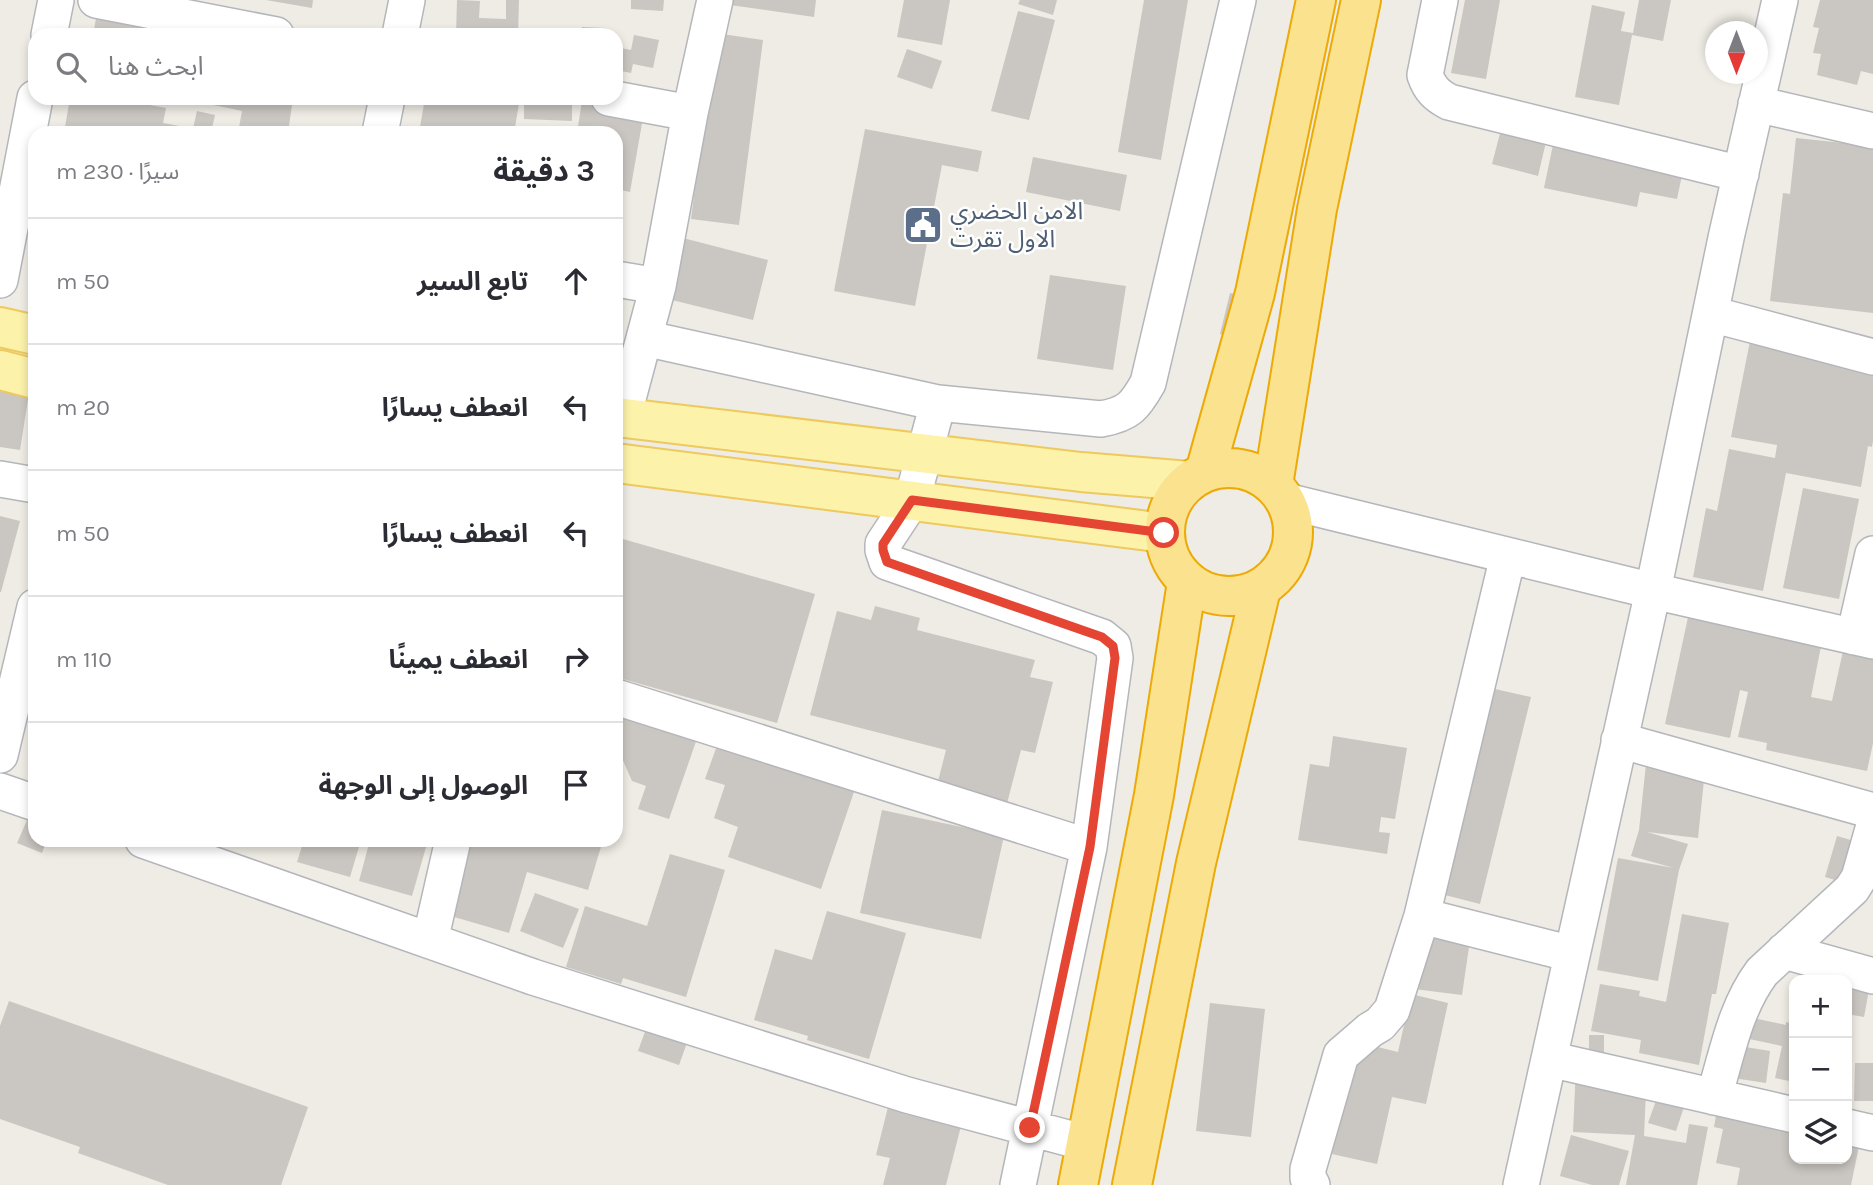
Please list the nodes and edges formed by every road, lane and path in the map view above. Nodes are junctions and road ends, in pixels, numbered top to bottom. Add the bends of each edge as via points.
1 (56, 0) edge
2 (96, 0) edge
3 (407, 0) edge
4 (715, 0) edge
5 (1238, 0) edge
6 (1316, 0) edge
7 (1361, 0) edge
8 (1440, 0) edge
9 (1780, 0) edge
10 (50, 28) edge
11 (240, 28) edge
12 (401, 28) edge
13 (623, 101) edge
14 (1756, 104) junction
15 (33, 105) edge
16 (386, 105) edge
17 (690, 113) junction
18 (28, 126) edge
19 (381, 126) edge
20 (28, 128) edge
21 (1873, 131) edge
22 (18, 171) edge
23 (1741, 174) junction
24 (0, 280) edge
25 (623, 280) edge
26 (658, 286) junction
27 (1711, 314) junction
28 (0, 327) edge
29 (28, 333) edge
30 (644, 338) junction
31 (1873, 357) edge
32 (0, 370) edge
33 (28, 377) edge
34 (938, 403) junction
35 (623, 407) edge
36 (623, 417) edge
37 (923, 452) junction
38 (623, 464) edge
39 (1197, 477) junction
40 (0, 479) edge
41 (28, 484) edge
42 (1280, 493) junction
43 (912, 500) junction
44 (1164, 533) junction
45 (1873, 554) edge
46 (1508, 555) junction
47 (1187, 582) junction
48 (1261, 589) junction
49 (1653, 591) junction
50 (28, 626) edge
51 (1863, 639) edge
52 (21, 645) edge
53 (623, 699) edge
54 (1619, 740) junction
55 (0, 755) edge
56 (0, 791) edge
57 (28, 801) edge
58 (1873, 811) edge
59 (1873, 828) edge
60 (163, 847) edge
61 (451, 847) edge
62 (1090, 847) junction
63 (1422, 916) junction
64 (430, 940) junction
65 (1784, 951) junction
66 (1572, 954) junction
67 (1873, 976) edge
68 (1549, 1059) junction
69 (1714, 1097) junction
70 (1789, 1114) edge
71 (1030, 1128) junction
72 (1852, 1128) edge
73 (1873, 1133) edge
74 (1086, 1143) junction
75 (1018, 1185) edge
76 (1078, 1185) edge
77 (1132, 1185) edge
78 (1312, 1185) edge
79 (1521, 1185) edge

1 - 10 street
2 - 11 street
3 - 12 street
4 - 17 street
5 - 34 street via 1148,383 1137,403 1120,416 1101,419
6 - 39 highway via 1255,293
7 - 42 highway via 1317,209
8 - 23 street via 1425,75 1437,96
9 - 14 street
13 - 17 street
14 - 21 street
14 - 23 street
15 - 18 street
16 - 19 street
17 - 26 street
20 - 22 street
22 - 24 street
23 - 27 street
25 - 26 street
26 - 30 street
27 - 31 street
27 - 49 street
28 - 29 main road
30 - 34 street
30 - 35 street
32 - 33 main road
34 - 37 street
36 - 37 main road
37 - 39 main road via 1081,472
37 - 43 street
38 - 43 main road
39 - 42 highway via 1229,468 1252,472
39 - 44 highway via 1176,495
40 - 41 street
42 - 46 street
42 - 48 highway via 1293,520 1294,541 1277,577
43 - 44 main road
43 - 62 street via 883,544 887,562 1102,637 1113,646
44 - 47 highway via 1170,560
45 - 51 street
46 - 49 street
46 - 63 street
47 - 48 highway via 1223,596
47 - 74 highway via 1154,795
48 - 77 highway via 1196,863
49 - 51 street
49 - 54 street
50 - 52 street
52 - 55 street
53 - 62 street
54 - 58 street
54 - 66 street
56 - 57 street
59 - 65 street via 1852,889
60 - 64 street
61 - 64 street
62 - 71 street
63 - 66 street
63 - 78 street via 1392,1010 1341,1055 1308,1169
64 - 71 street via 894,1091
65 - 67 street
65 - 69 street via 1750,987
66 - 68 street
68 - 69 street
68 - 79 street
69 - 70 street
71 - 74 street
71 - 75 street
72 - 73 street
74 - 76 highway

